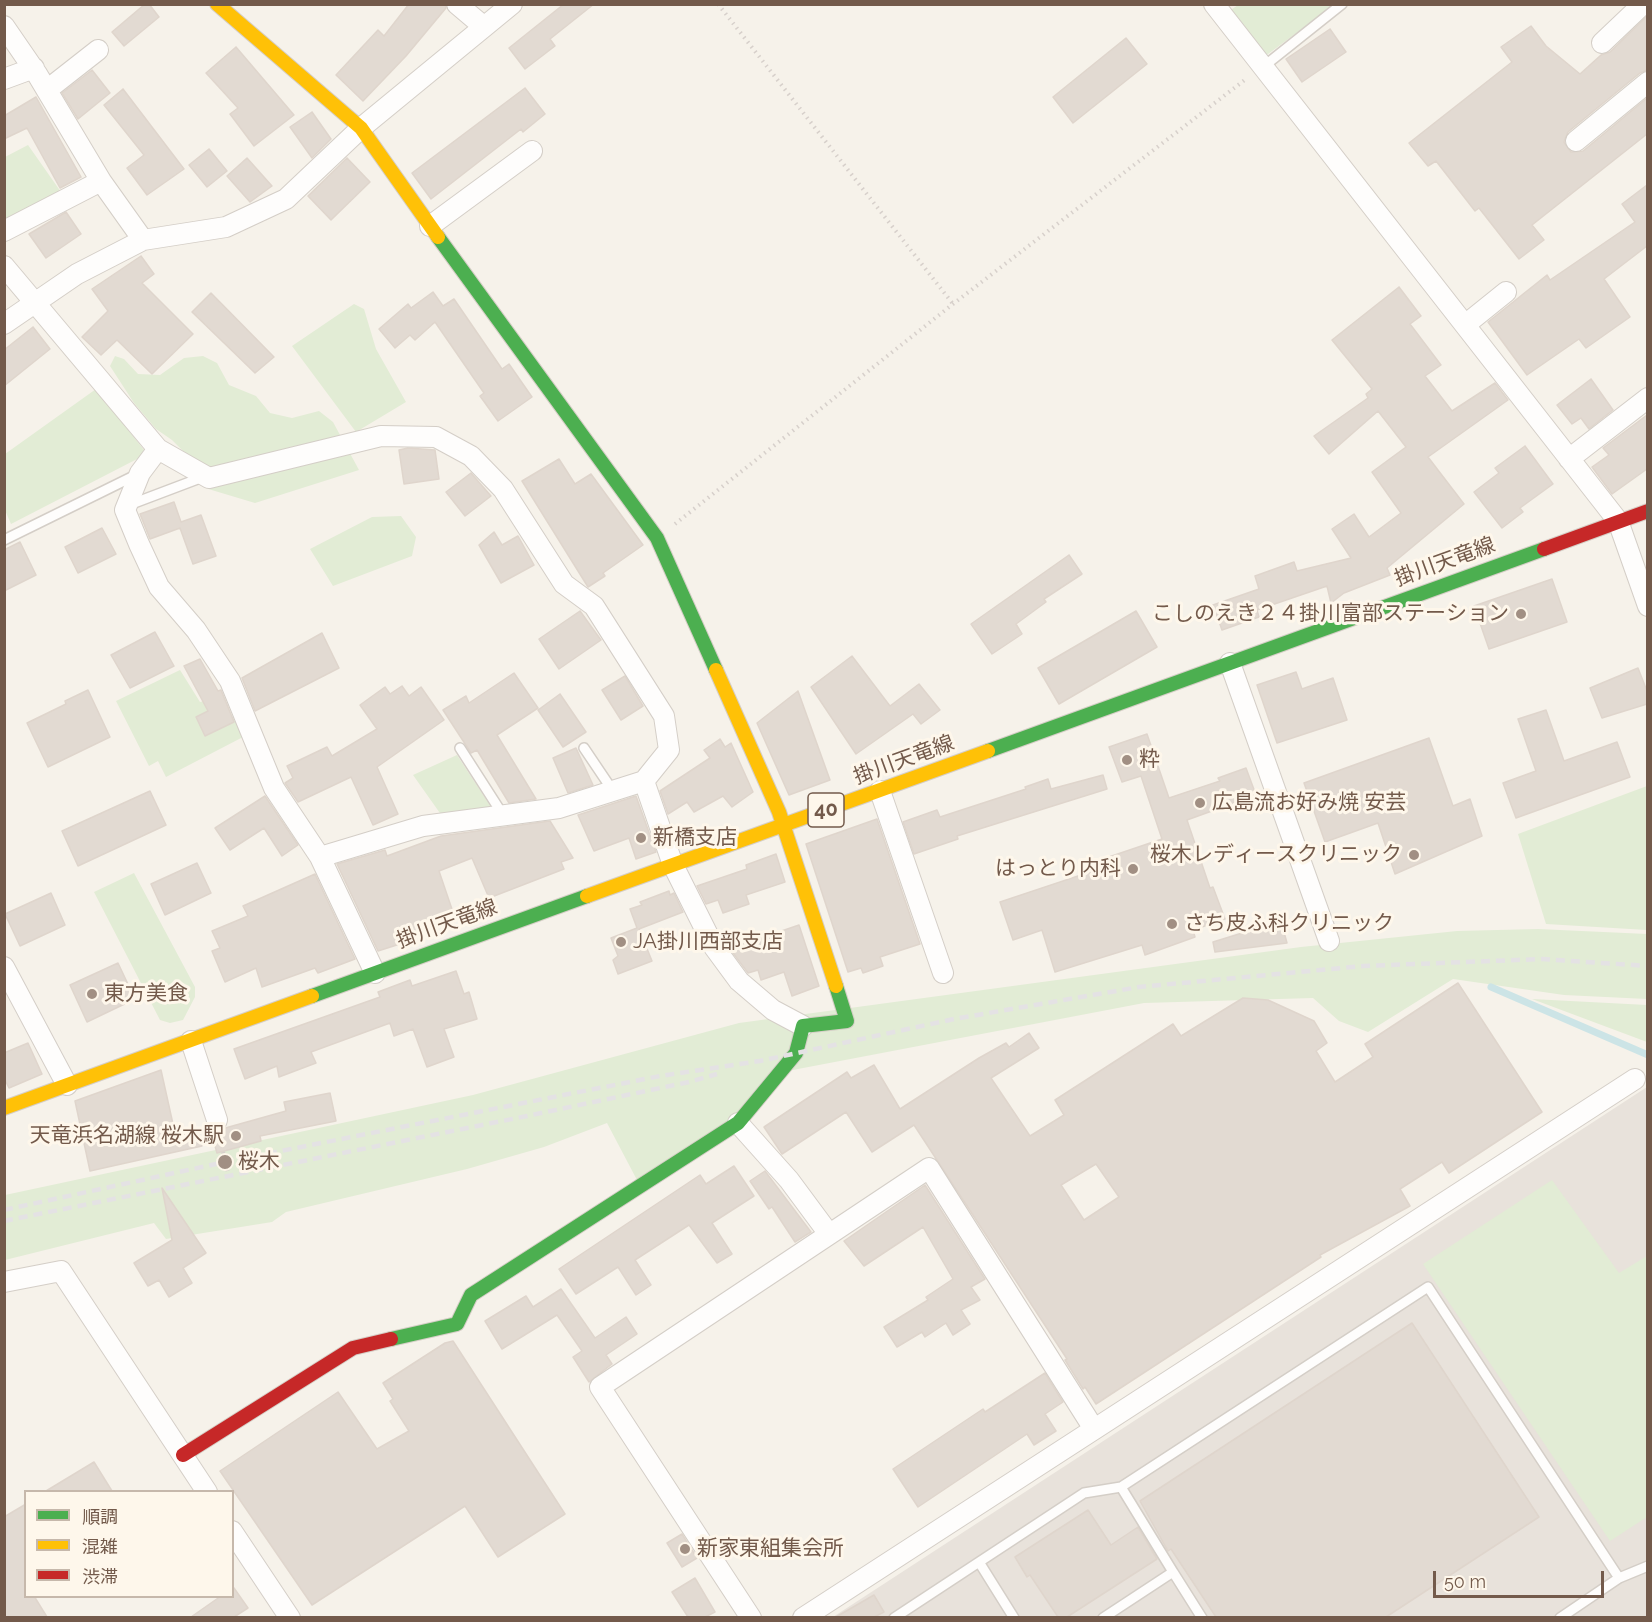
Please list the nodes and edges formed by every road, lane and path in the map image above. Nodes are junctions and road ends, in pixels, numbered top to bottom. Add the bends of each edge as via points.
1 (217, 4) edge
2 (457, 4) edge
3 (512, 4) edge
4 (718, 4) edge
5 (1342, 4) edge
6 (1643, 4) edge
7 (1220, 7) edge
8 (4, 26) edge
9 (483, 26) junction
10 (1602, 43) dead end
11 (98, 50) dead end
12 (1263, 67) junction
13 (34, 68) junction
14 (4, 79) edge
15 (1647, 82) edge
16 (47, 90) junction
17 (361, 128) junction
18 (1576, 141) dead end
19 (532, 151) dead end
20 (101, 181) junction
21 (430, 226) junction
22 (4, 231) edge
23 (143, 240) junction
24 (4, 266) edge
25 (1506, 292) dead end
26 (34, 303) junction
27 (953, 304) junction
28 (4, 324) edge
29 (1465, 325) junction
30 (1647, 398) edge
31 (158, 449) junction
32 (1569, 459) junction
33 (140, 473) junction
34 (206, 476) junction
35 (127, 506) junction
36 (1647, 511) edge
37 (1618, 521) junction
38 (657, 537) junction
39 (4, 540) edge
40 (1647, 606) edge
41 (1230, 663) junction
42 (460, 748) dead end
43 (584, 748) dead end
44 (644, 781) junction
45 (613, 791) junction
46 (880, 791) junction
47 (503, 815) junction
48 (783, 825) junction
49 (320, 857) junction
50 (674, 865) junction
51 (1329, 941) dead end
52 (4, 967) edge
53 (375, 973) junction
54 (943, 973) dead end
55 (803, 1026) junction
56 (191, 1041) junction
57 (1635, 1079) dead end
58 (67, 1085) junction
59 (4, 1108) edge
60 (218, 1120) dead end
61 (738, 1123) junction
62 (223, 1152) dead end
63 (230, 1181) dead end
64 (829, 1234) junction
65 (4, 1282) edge
66 (1094, 1429) junction
67 (183, 1455) junction
68 (1121, 1487) junction
69 (206, 1490) edge
70 (234, 1534) edge
71 (979, 1562) junction
72 (1647, 1566) edge
73 (1173, 1572) junction
74 (1619, 1578) junction
75 (290, 1617) edge
76 (751, 1617) edge
77 (803, 1617) edge
78 (894, 1617) edge
79 (1014, 1617) edge
80 (1103, 1617) edge
81 (1202, 1617) edge
82 (1560, 1617) edge

1 - 17 street
2 - 9 street
3 - 9 street
4 - 27 path
5 - 12 lane
6 - 10 street
7 - 12 street
8 - 13 street
9 - 17 street
11 - 16 street
12 - 27 path
12 - 29 street
13 - 14 street
13 - 16 street
15 - 18 street
16 - 20 street
17 - 21 street
17 - 23 street via 286,199 226,228
19 - 21 street
20 - 22 street
20 - 23 street
21 - 38 street
23 - 26 street via 77,274
24 - 26 street
25 - 29 street
26 - 28 street
26 - 31 street
27 - 38 path
29 - 32 street
30 - 32 street
31 - 33 street
31 - 34 street
32 - 37 street
33 - 35 street
33 - 39 lane
34 - 35 lane
34 - 44 street via 381,436 436,437 471,456 503,489 564,584 594,606 664,716 669,750
35 - 49 street via 135,536 159,587 196,630 230,681 274,788
36 - 37 street, 掛川天竜線 / 40
37 - 40 street
37 - 41 street, 掛川天竜線 / 40
38 - 48 street
41 - 46 street, 掛川天竜線 / 40
41 - 51 street
42 - 47 lane
43 - 45 lane
44 - 45 street
44 - 50 street
45 - 47 street via 559,808
46 - 48 street, 掛川天竜線 / 40
46 - 54 street
47 - 49 street via 423,826
48 - 50 street, 掛川天竜線 / 40
48 - 55 street via 847,1020
49 - 53 street
50 - 53 street, 掛川天竜線 / 40
50 - 55 street via 714,947 739,981 773,1010
52 - 58 street
53 - 56 street, 掛川天竜線 / 40
55 - 61 street via 796,1053
56 - 58 street, 掛川天竜線 / 40
56 - 60 street
57 - 66 street
58 - 59 street, 掛川天竜線 / 40
61 - 64 street via 789,1180
61 - 67 street via 471,1295 457,1324 353,1348
62 - 63 path
64 - 66 street via 929,1168
64 - 76 street via 600,1387
65 - 67 street via 61,1271
66 - 77 street
67 - 69 street
68 - 71 lane via 1084,1493
68 - 73 lane
68 - 74 lane via 1428,1287
70 - 75 street
71 - 78 lane
71 - 79 lane
72 - 74 lane
73 - 80 lane
73 - 81 lane
74 - 82 lane

